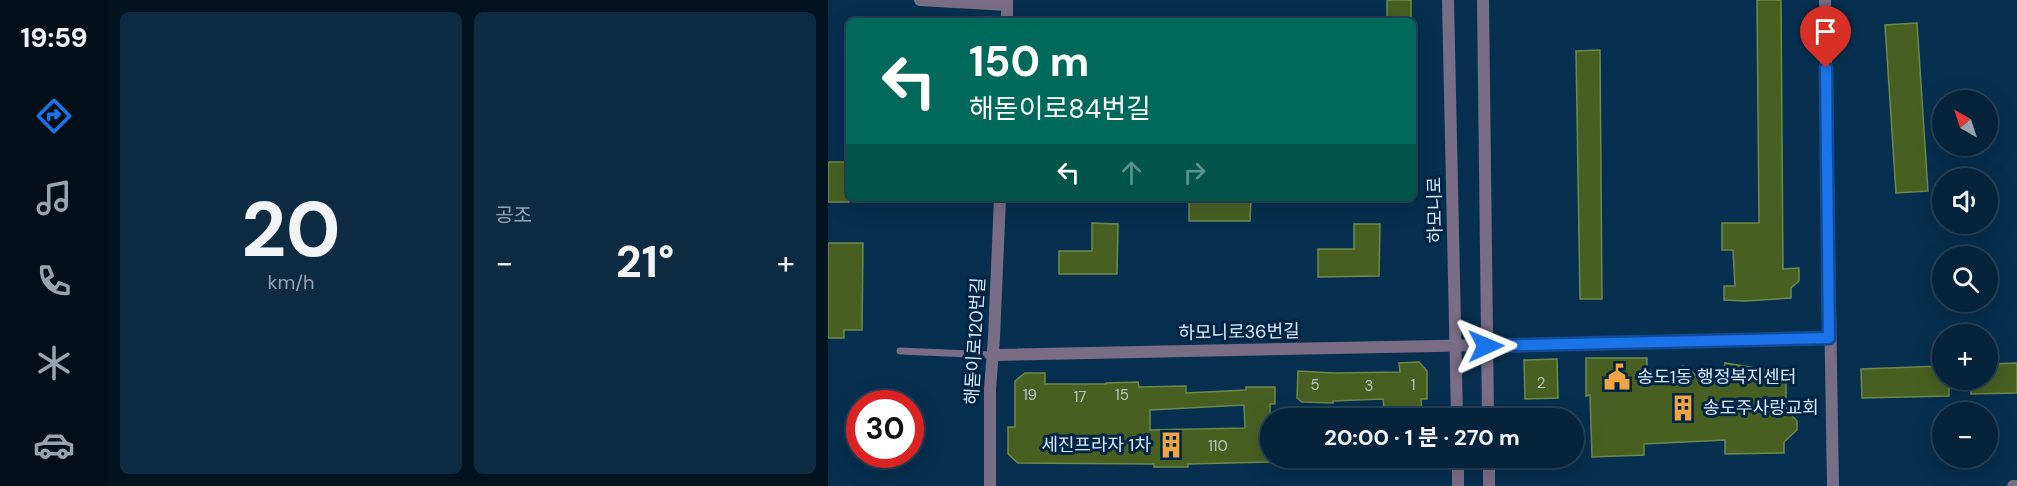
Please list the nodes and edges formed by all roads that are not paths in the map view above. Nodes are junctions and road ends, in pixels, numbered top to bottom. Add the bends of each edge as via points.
1 (920, 0) edge
2 (1448, 0) edge
3 (1483, 0) edge
4 (1825, 0) edge
5 (1007, 3) edge
6 (1000, 201) edge
7 (1829, 338) junction
8 (1456, 346) junction
9 (1486, 346) junction
10 (900, 351) dead end
11 (993, 355) junction
12 (1457, 408) edge
13 (1488, 408) edge
14 (1458, 468) edge
15 (1489, 468) edge
16 (990, 486) edge
17 (1458, 486) edge
18 (1489, 486) edge
19 (1833, 486) edge
20 (2013, 486) edge
21 (2017, 486) edge

1 - 5 street
2 - 8 street, 하모니로
3 - 9 street
4 - 7 street
6 - 11 street, 해돋이로120번길
7 - 9 street, 하모니로36번길
7 - 19 street
8 - 9 street, 하모니로36번길
8 - 11 street, 하모니로36번길
8 - 12 street, 하모니로
9 - 13 street
10 - 11 lane
11 - 16 street, 해돋이로120번길
14 - 17 street
15 - 18 street
20 - 21 street

